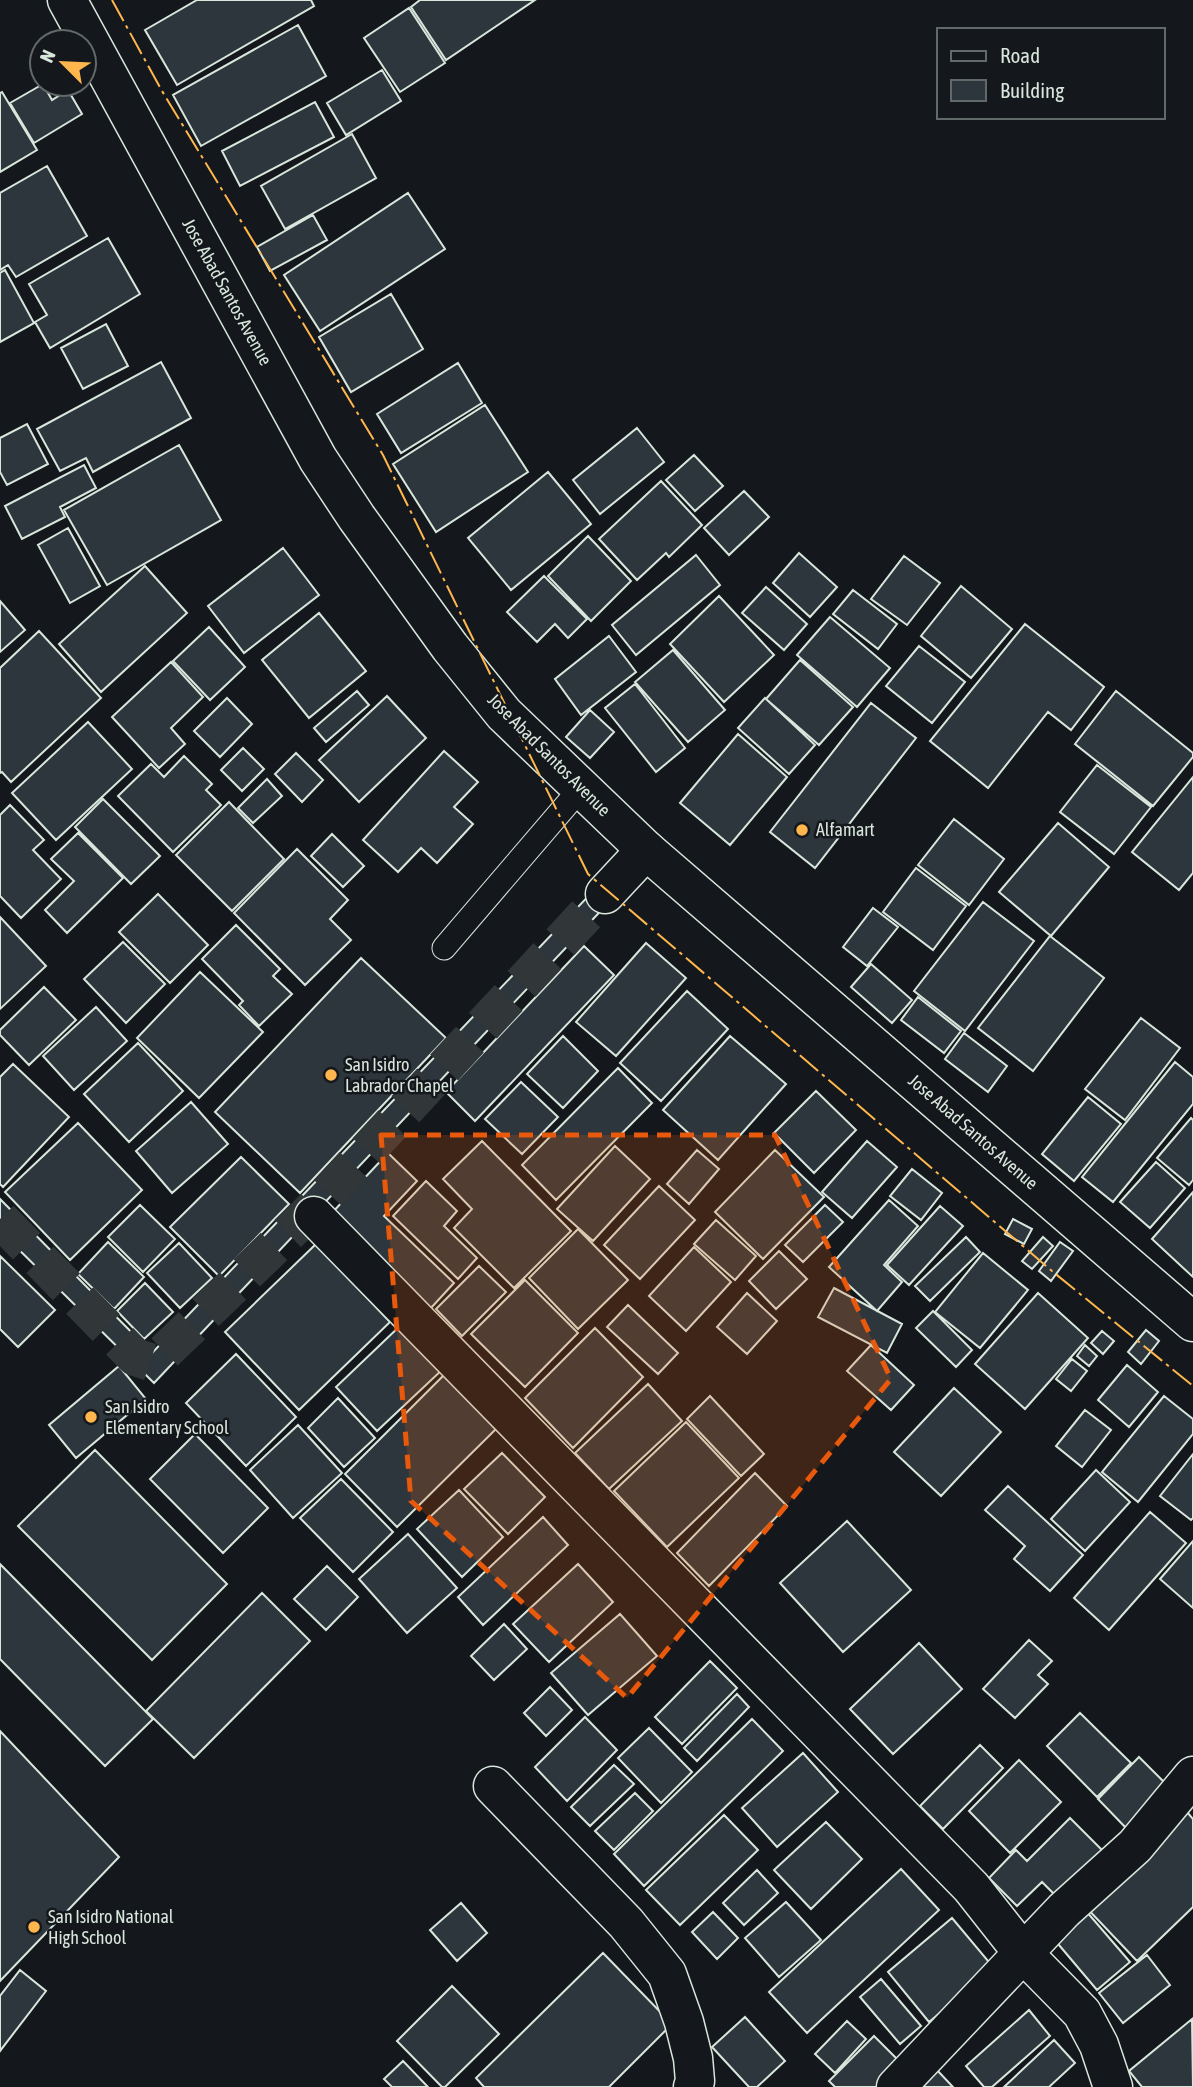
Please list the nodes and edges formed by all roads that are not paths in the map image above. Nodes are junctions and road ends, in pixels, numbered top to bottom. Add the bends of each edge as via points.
1 (68, 0) edge
2 (581, 788) junction
3 (646, 850) junction
4 (605, 894) tunnel mouth
5 (444, 948) dead end
6 (314, 1216) dead end
7 (1193, 1322) edge
8 (1193, 1776) edge
9 (493, 1786) dead end
10 (1023, 1953) junction
11 (694, 2087) edge
12 (896, 2087) edge
13 (1113, 2087) edge

1 - 2 main road, Jose Abad Santos Avenue via 318,459 450,647 496,704
2 - 3 main road, Jose Abad Santos Avenue
2 - 5 lane
3 - 4 main road
3 - 7 main road, Jose Abad Santos Avenue
6 - 10 main road via 971,1887
8 - 10 main road via 1135,1846
9 - 11 main road via 626,1923 667,1975 693,2058
10 - 12 main road
10 - 13 main road via 1082,2013

